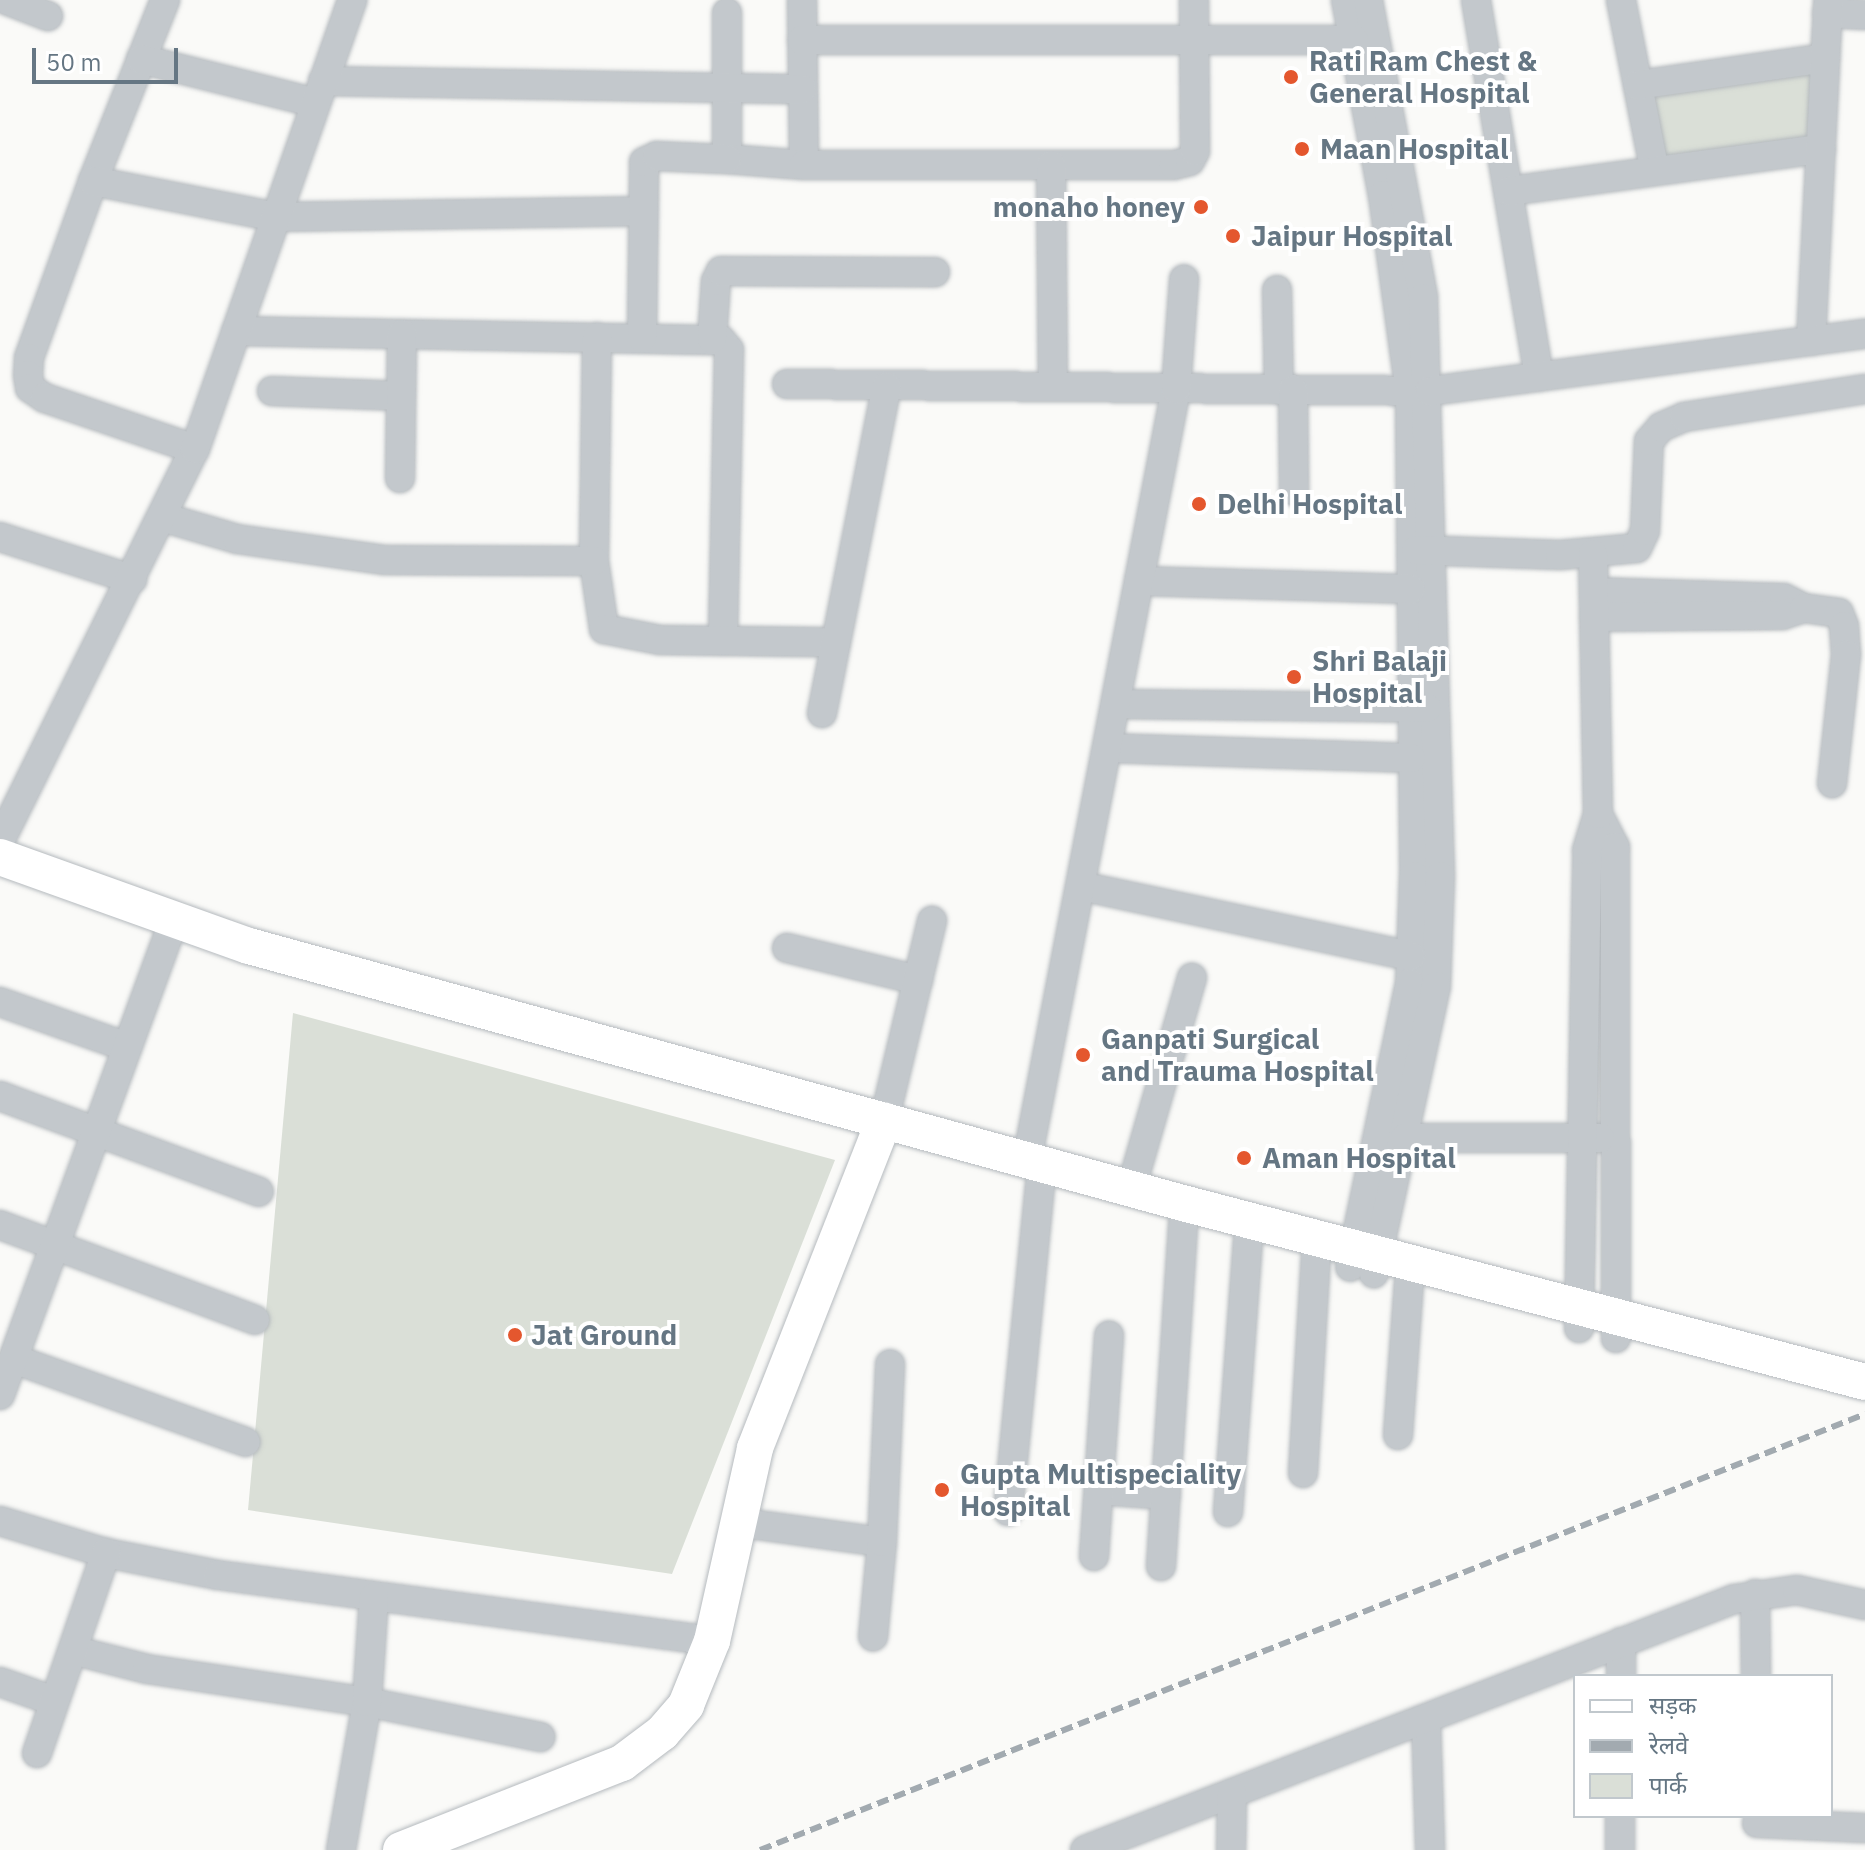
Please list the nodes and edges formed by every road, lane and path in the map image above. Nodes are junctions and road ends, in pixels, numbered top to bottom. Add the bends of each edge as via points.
1 (6, 0) edge
2 (165, 0) edge
3 (352, 0) edge
4 (802, 0) edge
5 (1194, 0) edge
6 (1346, 0) edge
7 (1368, 0) edge
8 (1476, 0) edge
9 (1621, 0) edge
10 (1828, 7) edge
11 (727, 13) dead end
12 (1865, 15) edge
13 (48, 16) dead end
14 (802, 40) junction
15 (1354, 40) junction
16 (1193, 41) junction
17 (1825, 58) junction
18 (141, 59) junction
19 (1638, 85) junction
20 (727, 87) junction
21 (802, 89) junction
22 (320, 92) junction
23 (1821, 149) junction
24 (727, 159) junction
25 (804, 165) junction
26 (1051, 165) junction
27 (1655, 171) junction
28 (93, 181) junction
29 (1509, 191) junction
30 (641, 211) junction
31 (276, 217) junction
32 (935, 272) dead end
33 (1184, 279) dead end
34 (1277, 290) dead end
35 (236, 331) junction
36 (402, 334) junction
37 (1865, 334) edge
38 (597, 337) junction
39 (642, 338) junction
40 (712, 339) junction
41 (1811, 341) junction
42 (1539, 377) junction
43 (787, 384) dead end
44 (887, 386) junction
45 (1053, 387) junction
46 (1176, 389) junction
47 (1865, 389) edge
48 (1286, 390) junction
49 (272, 391) dead end
50 (1420, 391) junction
51 (401, 396) junction
52 (195, 449) junction
53 (400, 478) dead end
54 (1294, 491) dead end
55 (162, 517) junction
56 (0, 537) edge
57 (1422, 550) junction
58 (1593, 554) junction
59 (594, 561) junction
60 (132, 579) junction
61 (1139, 581) junction
62 (1411, 589) junction
63 (1594, 604) junction
64 (723, 641) junction
65 (836, 642) junction
66 (1116, 704) junction
67 (1423, 708) junction
68 (822, 713) dead end
69 (1108, 748) junction
70 (1411, 758) junction
71 (1832, 783) dead end
72 (1598, 814) junction
73 (0, 841) edge
74 (0, 857) edge
75 (0, 883) edge
76 (1081, 886) junction
77 (932, 921) dead end
78 (170, 931) junction
79 (787, 948) dead end
80 (1411, 956) junction
81 (1192, 978) dead end
82 (918, 980) junction
83 (0, 1002) edge
84 (127, 1047) junction
85 (0, 1096) edge
86 (880, 1130) junction
87 (95, 1132) junction
88 (1405, 1138) junction
89 (1582, 1138) junction
90 (1617, 1138) junction
91 (1034, 1172) junction
92 (1131, 1189) junction
93 (259, 1192) dead end
94 (1183, 1223) junction
95 (0, 1225) edge
96 (1248, 1240) junction
97 (54, 1245) junction
98 (1316, 1256) junction
99 (1364, 1260) junction
100 (1409, 1283) junction
101 (1579, 1317) junction
102 (255, 1320) dead end
103 (1616, 1327) junction
104 (1109, 1336) dead end
105 (11, 1343) edge
106 (890, 1364) dead end
107 (1865, 1382) edge
108 (0, 1395) edge
109 (1865, 1404) edge
110 (1398, 1435) dead end
111 (246, 1442) dead end
112 (1303, 1473) dead end
113 (1099, 1490) junction
114 (1166, 1495) junction
115 (1008, 1511) dead end
116 (1228, 1512) dead end
117 (0, 1521) edge
118 (736, 1522) junction
119 (882, 1542) junction
120 (106, 1553) junction
121 (1094, 1556) dead end
122 (1161, 1566) dead end
123 (1755, 1594) junction
124 (374, 1597) junction
125 (1865, 1605) edge
126 (873, 1637) dead end
127 (712, 1641) junction
128 (1621, 1642) junction
129 (76, 1651) junction
130 (1621, 1674) edge
131 (1756, 1674) edge
132 (0, 1682) edge
133 (54, 1701) junction
134 (367, 1702) junction
135 (1426, 1720) junction
136 (541, 1737) dead end
137 (37, 1753) dead end
138 (1232, 1793) junction
139 (1620, 1818) edge
140 (1865, 1828) edge
141 (1757, 1830) edge
142 (341, 1850) edge
143 (401, 1850) edge
144 (1085, 1850) edge
145 (1231, 1850) edge
146 (1430, 1850) edge
147 (1620, 1850) edge

1 - 13 street
2 - 18 street
3 - 22 street
4 - 14 street
5 - 16 street
6 - 15 street
7 - 50 street via 1410,209
8 - 29 street
9 - 19 street
10 - 12 street
10 - 17 street
11 - 20 street
14 - 16 street
14 - 21 street
15 - 16 street
15 - 50 street
16 - 26 street via 1194,158 1174,165
17 - 19 street
17 - 23 street
18 - 22 street
18 - 28 street
19 - 27 street
20 - 21 street
20 - 22 street
20 - 24 street
21 - 25 street
22 - 31 street
23 - 27 street
23 - 41 street
24 - 25 street
24 - 30 street via 645,160
25 - 26 street
26 - 45 street
27 - 29 street
28 - 31 street
28 - 52 street via 29,358 30,388 45,398
29 - 42 street
30 - 31 street
30 - 39 street
31 - 35 street
32 - 40 street via 721,271
33 - 46 street
34 - 48 street
35 - 36 street
35 - 52 street
36 - 38 street
36 - 51 street
37 - 41 street
38 - 39 street
38 - 59 street
39 - 40 street
40 - 64 street via 721,340 729,350
41 - 42 street
42 - 50 street
43 - 44 street
44 - 45 street
44 - 65 street
45 - 46 street
46 - 48 street
46 - 61 street
47 - 58 street via 1684,417 1661,427 1649,441 1643,542 1626,551
48 - 50 street
48 - 54 street
49 - 51 street
50 - 57 street
51 - 53 street
52 - 55 street
55 - 59 street via 237,539 384,560
55 - 60 street
56 - 60 street
57 - 58 street
57 - 62 street
57 - 67 street
58 - 63 street
59 - 64 street via 604,629 660,640
60 - 73 street
61 - 62 street
61 - 66 street
62 - 67 street
63 - 71 street via 1784,598 1804,608 1839,613 1846,655
63 - 72 street
64 - 65 street
65 - 68 street
66 - 67 street
66 - 69 street
67 - 70 street
67 - 88 street via 1436,986
69 - 70 street
69 - 76 street
70 - 80 street
72 - 89 street via 1587,850
72 - 90 street via 1615,847
74 - 78 main road
75 - 78 main road
76 - 80 street
76 - 91 street
77 - 82 street
78 - 84 street
78 - 86 main road via 264,950 635,1063
79 - 82 street
80 - 99 street
81 - 92 street
82 - 86 street
83 - 84 street
84 - 87 street
85 - 87 street
86 - 91 main road
86 - 118 main road via 755,1448
87 - 93 street
87 - 97 street
88 - 89 street
88 - 99 street
89 - 90 street
89 - 101 street
90 - 103 street
91 - 92 main road
91 - 94 main road
91 - 115 street
92 - 99 main road
94 - 96 main road
94 - 114 street
95 - 97 street
96 - 98 main road
96 - 116 street
97 - 102 street
97 - 105 street
98 - 99 main road
98 - 112 street
99 - 100 main road
99 - 101 main road
100 - 101 main road
100 - 110 street
101 - 103 main road
103 - 107 main road
103 - 109 main road
104 - 113 street
105 - 108 street
105 - 111 street
106 - 119 street
113 - 114 street
113 - 121 street
114 - 122 street
117 - 120 street
118 - 119 street
118 - 127 main road
119 - 126 street
120 - 124 street
120 - 129 street
123 - 125 street via 1797,1590
123 - 128 street
123 - 131 street
124 - 127 street
124 - 134 street
127 - 143 main road via 686,1705 662,1733 622,1763
128 - 130 street
128 - 135 street
129 - 133 street
129 - 134 street via 147,1669
132 - 133 street
133 - 137 street
134 - 136 street
134 - 142 street
135 - 138 street
135 - 146 street
138 - 144 street
138 - 145 street
139 - 147 street
140 - 141 street

